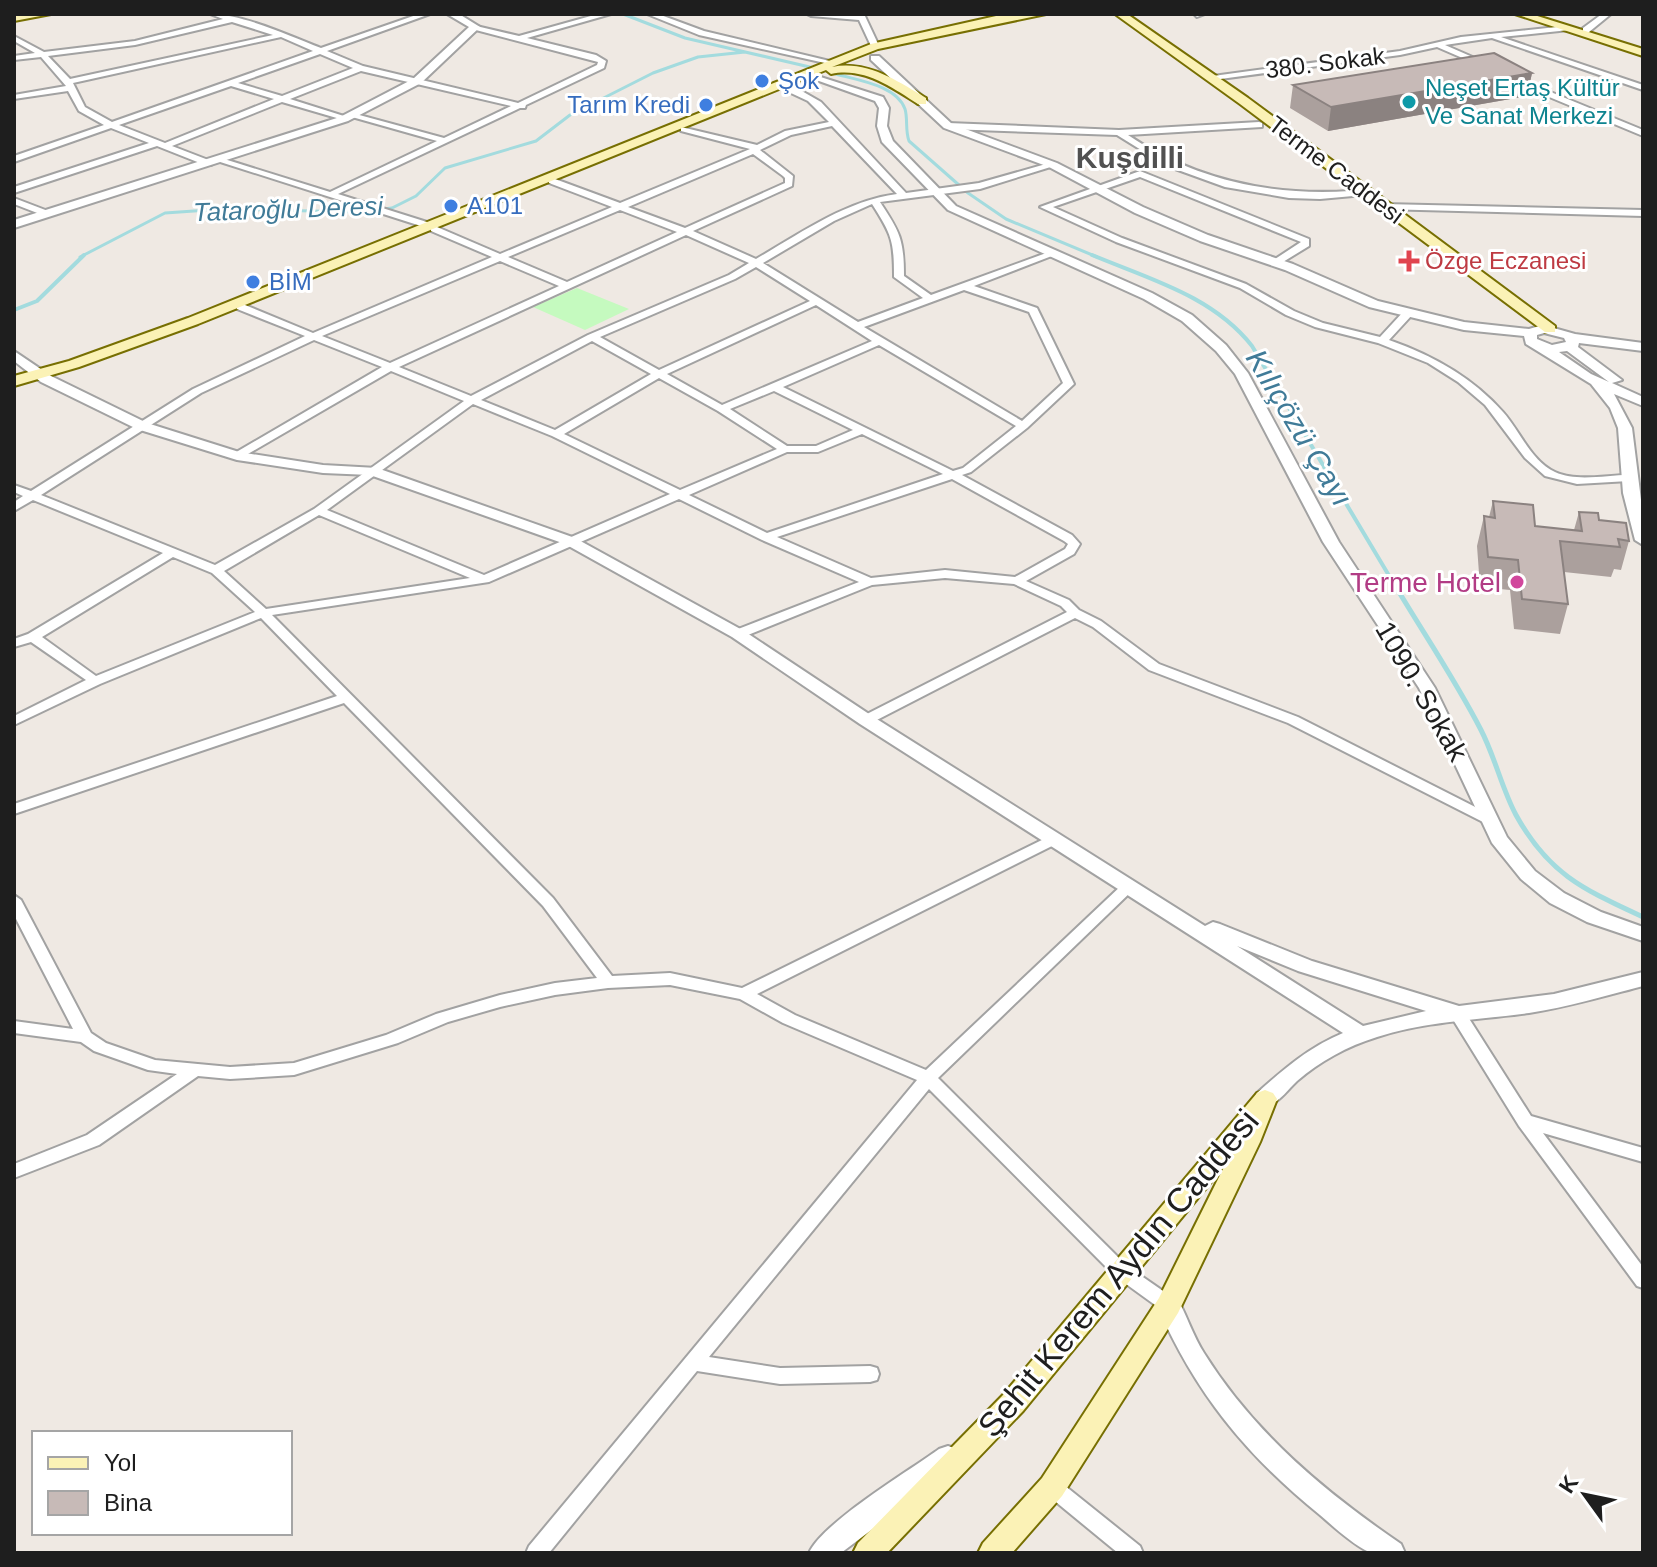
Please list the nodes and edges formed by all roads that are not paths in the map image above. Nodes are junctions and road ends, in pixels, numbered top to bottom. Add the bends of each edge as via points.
1 (46, 14) edge
2 (214, 14) edge
3 (397, 14) edge
4 (426, 14) edge
5 (452, 14) edge
6 (606, 14) edge
7 (651, 14) edge
8 (811, 14) edge
9 (1014, 14) edge
10 (1041, 14) edge
11 (1107, 14) edge
12 (1120, 14) edge
13 (1520, 14) edge
14 (1536, 14) edge
15 (1607, 14) edge
16 (861, 16) edge
17 (234, 17) edge
18 (14, 18) edge
19 (414, 18) junction
20 (475, 27) junction
21 (1566, 28) junction
22 (1586, 30) junction
23 (282, 35) junction
24 (1492, 37) junction
25 (14, 38) edge
26 (518, 38) junction
27 (1437, 44) junction
28 (1643, 50) edge
29 (319, 52) junction
30 (871, 52) junction
31 (42, 54) junction
32 (14, 58) edge
33 (836, 66) junction
34 (360, 68) junction
35 (1493, 70) edge
36 (888, 73) junction
37 (813, 75) junction
38 (1507, 76) edge
39 (1213, 78) junction
40 (417, 81) junction
41 (231, 83) junction
42 (70, 85) junction
43 (784, 86) junction
44 (1643, 88) edge
45 (14, 97) edge
46 (283, 101) junction
47 (522, 106) junction
48 (349, 117) junction
49 (834, 123) junction
50 (111, 125) junction
51 (1259, 125) junction
52 (948, 126) junction
53 (684, 129) junction
54 (1119, 133) junction
55 (1643, 133) edge
56 (446, 141) junction
57 (161, 144) junction
58 (756, 149) junction
59 (14, 159) edge
60 (213, 162) junction
61 (1053, 165) junction
62 (552, 181) junction
63 (1097, 188) junction
64 (14, 190) edge
65 (933, 191) junction
66 (1350, 194) junction
67 (330, 195) junction
68 (903, 195) junction
69 (874, 200) junction
70 (14, 201) edge
71 (621, 207) junction
72 (1384, 207) junction
73 (45, 213) junction
74 (1643, 213) edge
75 (14, 224) edge
76 (430, 227) junction
77 (687, 232) junction
78 (1052, 254) junction
79 (498, 256) junction
80 (757, 263) junction
81 (1275, 263) junction
82 (567, 286) junction
83 (963, 286) junction
84 (929, 298) junction
85 (817, 301) junction
86 (241, 307) junction
87 (1408, 313) junction
88 (857, 326) junction
89 (1550, 329) junction
90 (314, 336) junction
91 (592, 337) junction
92 (1535, 339) junction
93 (880, 341) junction
94 (1382, 341) junction
95 (1571, 342) junction
96 (1643, 347) edge
97 (14, 355) edge
98 (390, 367) junction
99 (658, 374) junction
100 (43, 377) junction
101 (14, 384) edge
102 (1598, 384) junction
103 (775, 387) junction
104 (1643, 392) edge
105 (472, 400) junction
106 (1643, 402) edge
107 (722, 409) junction
108 (142, 426) junction
109 (1023, 426) junction
110 (862, 430) junction
111 (556, 434) junction
112 (785, 449) junction
113 (237, 456) junction
114 (372, 471) junction
115 (953, 475) junction
116 (1629, 478) junction
117 (14, 488) edge
118 (679, 492) junction
119 (32, 494) junction
120 (14, 507) edge
121 (318, 511) junction
122 (766, 537) junction
123 (1643, 540) edge
124 (570, 541) junction
125 (172, 552) junction
126 (216, 570) junction
127 (485, 579) junction
128 (1017, 581) junction
129 (870, 582) junction
130 (263, 613) junction
131 (1075, 613) junction
132 (738, 634) junction
133 (33, 637) junction
134 (14, 643) edge
135 (95, 681) junction
136 (344, 698) junction
137 (866, 720) junction
138 (14, 721) edge
139 (14, 809) edge
140 (1488, 819) junction
141 (1055, 839) junction
142 (1128, 888) junction
143 (14, 900) edge
144 (1170, 911) junction
145 (1643, 934) edge
146 (1643, 979) edge
147 (608, 982) junction
148 (744, 994) junction
149 (1457, 1013) junction
150 (14, 1027) edge
151 (1362, 1035) junction
152 (85, 1037) junction
153 (195, 1070) junction
154 (928, 1078) junction
155 (1265, 1099) junction
156 (1525, 1121) junction
157 (1643, 1155) edge
158 (14, 1171) edge
159 (1121, 1271) junction
160 (1643, 1281) edge
161 (1169, 1305) junction
162 (695, 1363) junction
163 (870, 1374) dead end
164 (989, 1427) junction
165 (1052, 1487) junction
166 (536, 1553) edge
167 (822, 1553) edge
168 (868, 1553) edge
169 (993, 1553) edge
170 (1133, 1553) edge
171 (1392, 1553) edge

1 - 18 main road
2 - 17 street
3 - 19 street
4 - 19 street
5 - 20 street
6 - 26 street
7 - 33 street via 732,41
8 - 16 street
9 - 30 main road
10 - 30 main road
11 - 51 main road, Terme Caddesi
12 - 39 main road, Terme Caddesi
13 - 21 main road
14 - 22 main road
15 - 22 street
16 - 30 street
17 - 23 street
17 - 31 street via 135,43
19 - 29 street
20 - 26 street
20 - 40 street
21 - 24 street, 380. Sokak
21 - 28 main road
22 - 28 main road
23 - 29 street
23 - 42 street
24 - 27 street, 380. Sokak
24 - 44 street
25 - 31 street
26 - 47 street via 602,61
27 - 35 street
27 - 39 street, 380. Sokak
29 - 34 street
29 - 41 street
30 - 33 main road via 863,65
30 - 36 street
31 - 32 street
31 - 42 street
33 - 36 main road
33 - 37 main road
34 - 40 street
34 - 46 street
36 - 52 street
37 - 43 main road
37 - 65 street, 1090. Sokak via 879,99 888,142
38 - 55 street
39 - 72 main road, Terme Caddesi
40 - 47 street
40 - 48 street
41 - 46 street
41 - 50 street
42 - 45 street
42 - 50 street via 82,109
43 - 49 street via 820,104
43 - 53 main road
43 - 76 main road
46 - 48 street
46 - 57 street
47 - 56 street
48 - 56 street
48 - 60 street
49 - 58 street via 788,133
49 - 68 street
50 - 57 street
50 - 59 street
51 - 54 street
51 - 66 main road, Terme Caddesi
52 - 54 street
52 - 61 street
53 - 58 street
53 - 62 main road
54 - 66 street via 1160,159 1226,183 1307,197
56 - 67 street
57 - 60 street
57 - 64 street
58 - 71 street
58 - 77 street via 790,178 789,184
60 - 67 street
60 - 73 street
61 - 63 street
61 - 65 street via 980,186
62 - 71 street
62 - 76 main road
63 - 81 street via 1170,224
63 - 81 street via 1140,174 1306,241
63 - 94 street via 1045,207 1243,286 1319,325
65 - 68 street
65 - 78 street, 1090. Sokak via 964,215
66 - 92 main road, Terme Caddesi
67 - 76 street
68 - 69 street
69 - 80 street via 810,229
69 - 84 street via 899,245 899,277
70 - 73 street
71 - 77 street
71 - 79 street
72 - 74 street
72 - 89 main road, Terme Caddesi
73 - 75 street
76 - 79 street
76 - 86 main road
76 - 100 main road
77 - 80 street
77 - 82 street
78 - 83 street
78 - 140 street, 1090. Sokak via 1168,307 1229,356 1331,542 1427,688
79 - 82 street
79 - 90 street
80 - 85 street
80 - 91 street
81 - 87 street
82 - 98 street
83 - 84 street
83 - 109 street via 1033,310 1068,379 1065,389
84 - 88 street
85 - 88 street
85 - 99 street
86 - 90 street
86 - 100 main road via 116,356
87 - 92 street
87 - 94 street
88 - 93 street
89 - 92 street
89 - 95 street
90 - 98 street
90 - 108 street via 197,391
91 - 99 street
91 - 105 street
92 - 95 street via 1557,349
92 - 102 street
93 - 103 street
93 - 109 street
94 - 116 street via 1428,358 1465,384 1498,413 1550,474
95 - 96 street
95 - 104 street via 1610,378
97 - 100 street
98 - 105 street
98 - 113 street
99 - 107 street
99 - 111 street
100 - 101 main road
100 - 108 street
102 - 106 street
102 - 116 street via 1627,430
103 - 107 street
103 - 110 street
105 - 111 street
105 - 114 street
107 - 112 street
108 - 113 street
108 - 119 street
109 - 115 street
110 - 112 street via 818,449
110 - 115 street
111 - 118 street
112 - 118 street
113 - 114 street
114 - 121 street
114 - 124 street
115 - 122 street
115 - 128 street via 1074,544
116 - 123 street
117 - 119 street
118 - 122 street
118 - 124 street
119 - 120 street
119 - 125 street
121 - 126 street
121 - 127 street
122 - 129 street
124 - 127 street
124 - 132 street
125 - 126 street
125 - 133 street
126 - 130 street
127 - 130 street
128 - 129 street via 945,574
128 - 131 street
129 - 132 street
130 - 135 street
130 - 136 street
131 - 137 street
131 - 140 street via 1154,667 1293,720
132 - 137 street
133 - 134 street
133 - 135 street
135 - 138 street
136 - 139 street
136 - 147 street via 548,902
137 - 141 street
140 - 145 street, 1090. Sokak via 1528,875 1557,898
141 - 142 street
141 - 148 street
142 - 144 street
142 - 154 street
143 - 152 street
144 - 149 street via 1305,966
144 - 151 street
146 - 149 street via 1526,1006
147 - 148 street via 670,979
147 - 153 street via 500,1001 294,1069
148 - 154 street via 789,1019
149 - 151 street
149 - 156 street
150 - 152 street
151 - 155 street via 1298,1068
152 - 153 street via 154,1066
153 - 158 street via 93,1140
154 - 159 street
154 - 162 street
155 - 159 main road, Şehit Kerem Aydın Caddesi
155 - 161 main road, Şehit Kerem Aydın Caddesi
156 - 157 street
156 - 160 street
159 - 161 street
159 - 164 main road, Şehit Kerem Aydın Caddesi
161 - 165 main road, Şehit Kerem Aydın Caddesi
161 - 171 street via 1194,1358 1259,1446 1296,1482
162 - 163 street via 780,1376
162 - 166 street
164 - 167 street
164 - 168 main road, Şehit Kerem Aydın Caddesi
165 - 169 main road, Şehit Kerem Aydın Caddesi
165 - 170 street

